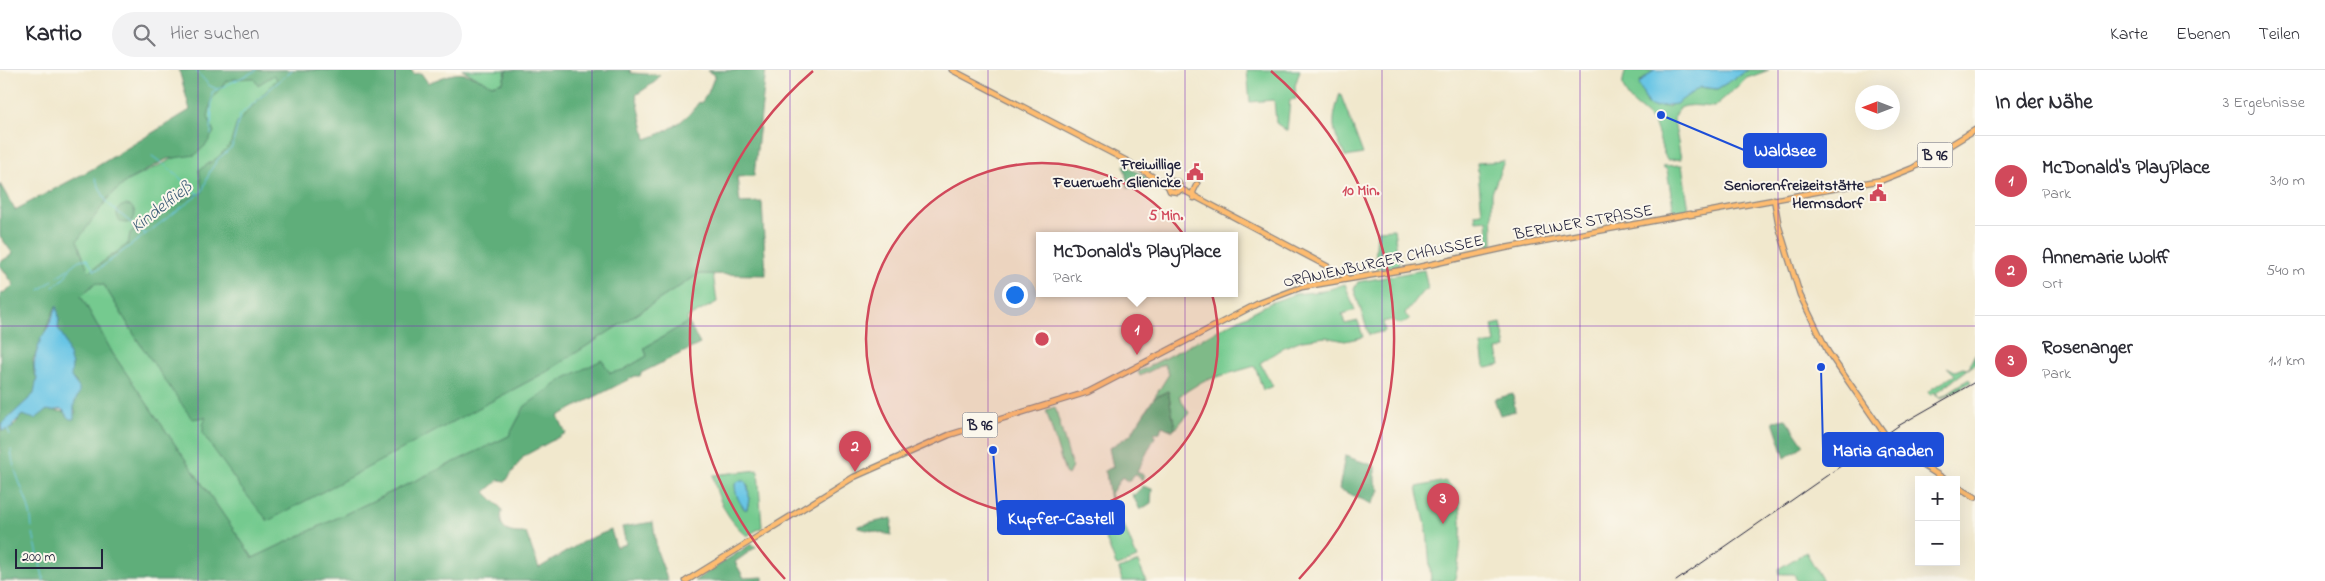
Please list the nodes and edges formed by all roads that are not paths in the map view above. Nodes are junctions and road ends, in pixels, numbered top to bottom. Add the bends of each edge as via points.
1 (952, 70) edge
2 (1975, 130) edge
3 (1170, 184) junction
4 (1197, 184) dead end
5 (1179, 191) junction
6 (1194, 198) junction
7 (1774, 199) junction
8 (1493, 250) joint
9 (1330, 268) junction
10 (1346, 278) junction
11 (1329, 282) junction
12 (1940, 476) edge
13 (1960, 488) edge
14 (1975, 497) edge
15 (686, 581) edge

1 - 3 main road
2 - 7 main road, BERLINER STRASSE / B 96 via 1903,173 1882,180
3 - 5 main road via 1171,192
3 - 5 main road via 1178,182
4 - 6 main road
5 - 6 main road
6 - 9 main road
7 - 8 main road, BERLINER STRASSE / B 96
7 - 12 main road via 1800,295 1822,340 1893,446
8 - 10 main road, ORANIENBURGER CHAUSSEE / B 96 via 1419,267
9 - 10 main road
9 - 11 main road via 1334,275
10 - 11 main road, ORANIENBURGER CHAUSSEE / B 96
11 - 15 main road, ORANIENBURGER CHAUSSEE / B 96 via 1269,298 1088,392 949,435 854,477
13 - 14 main road

